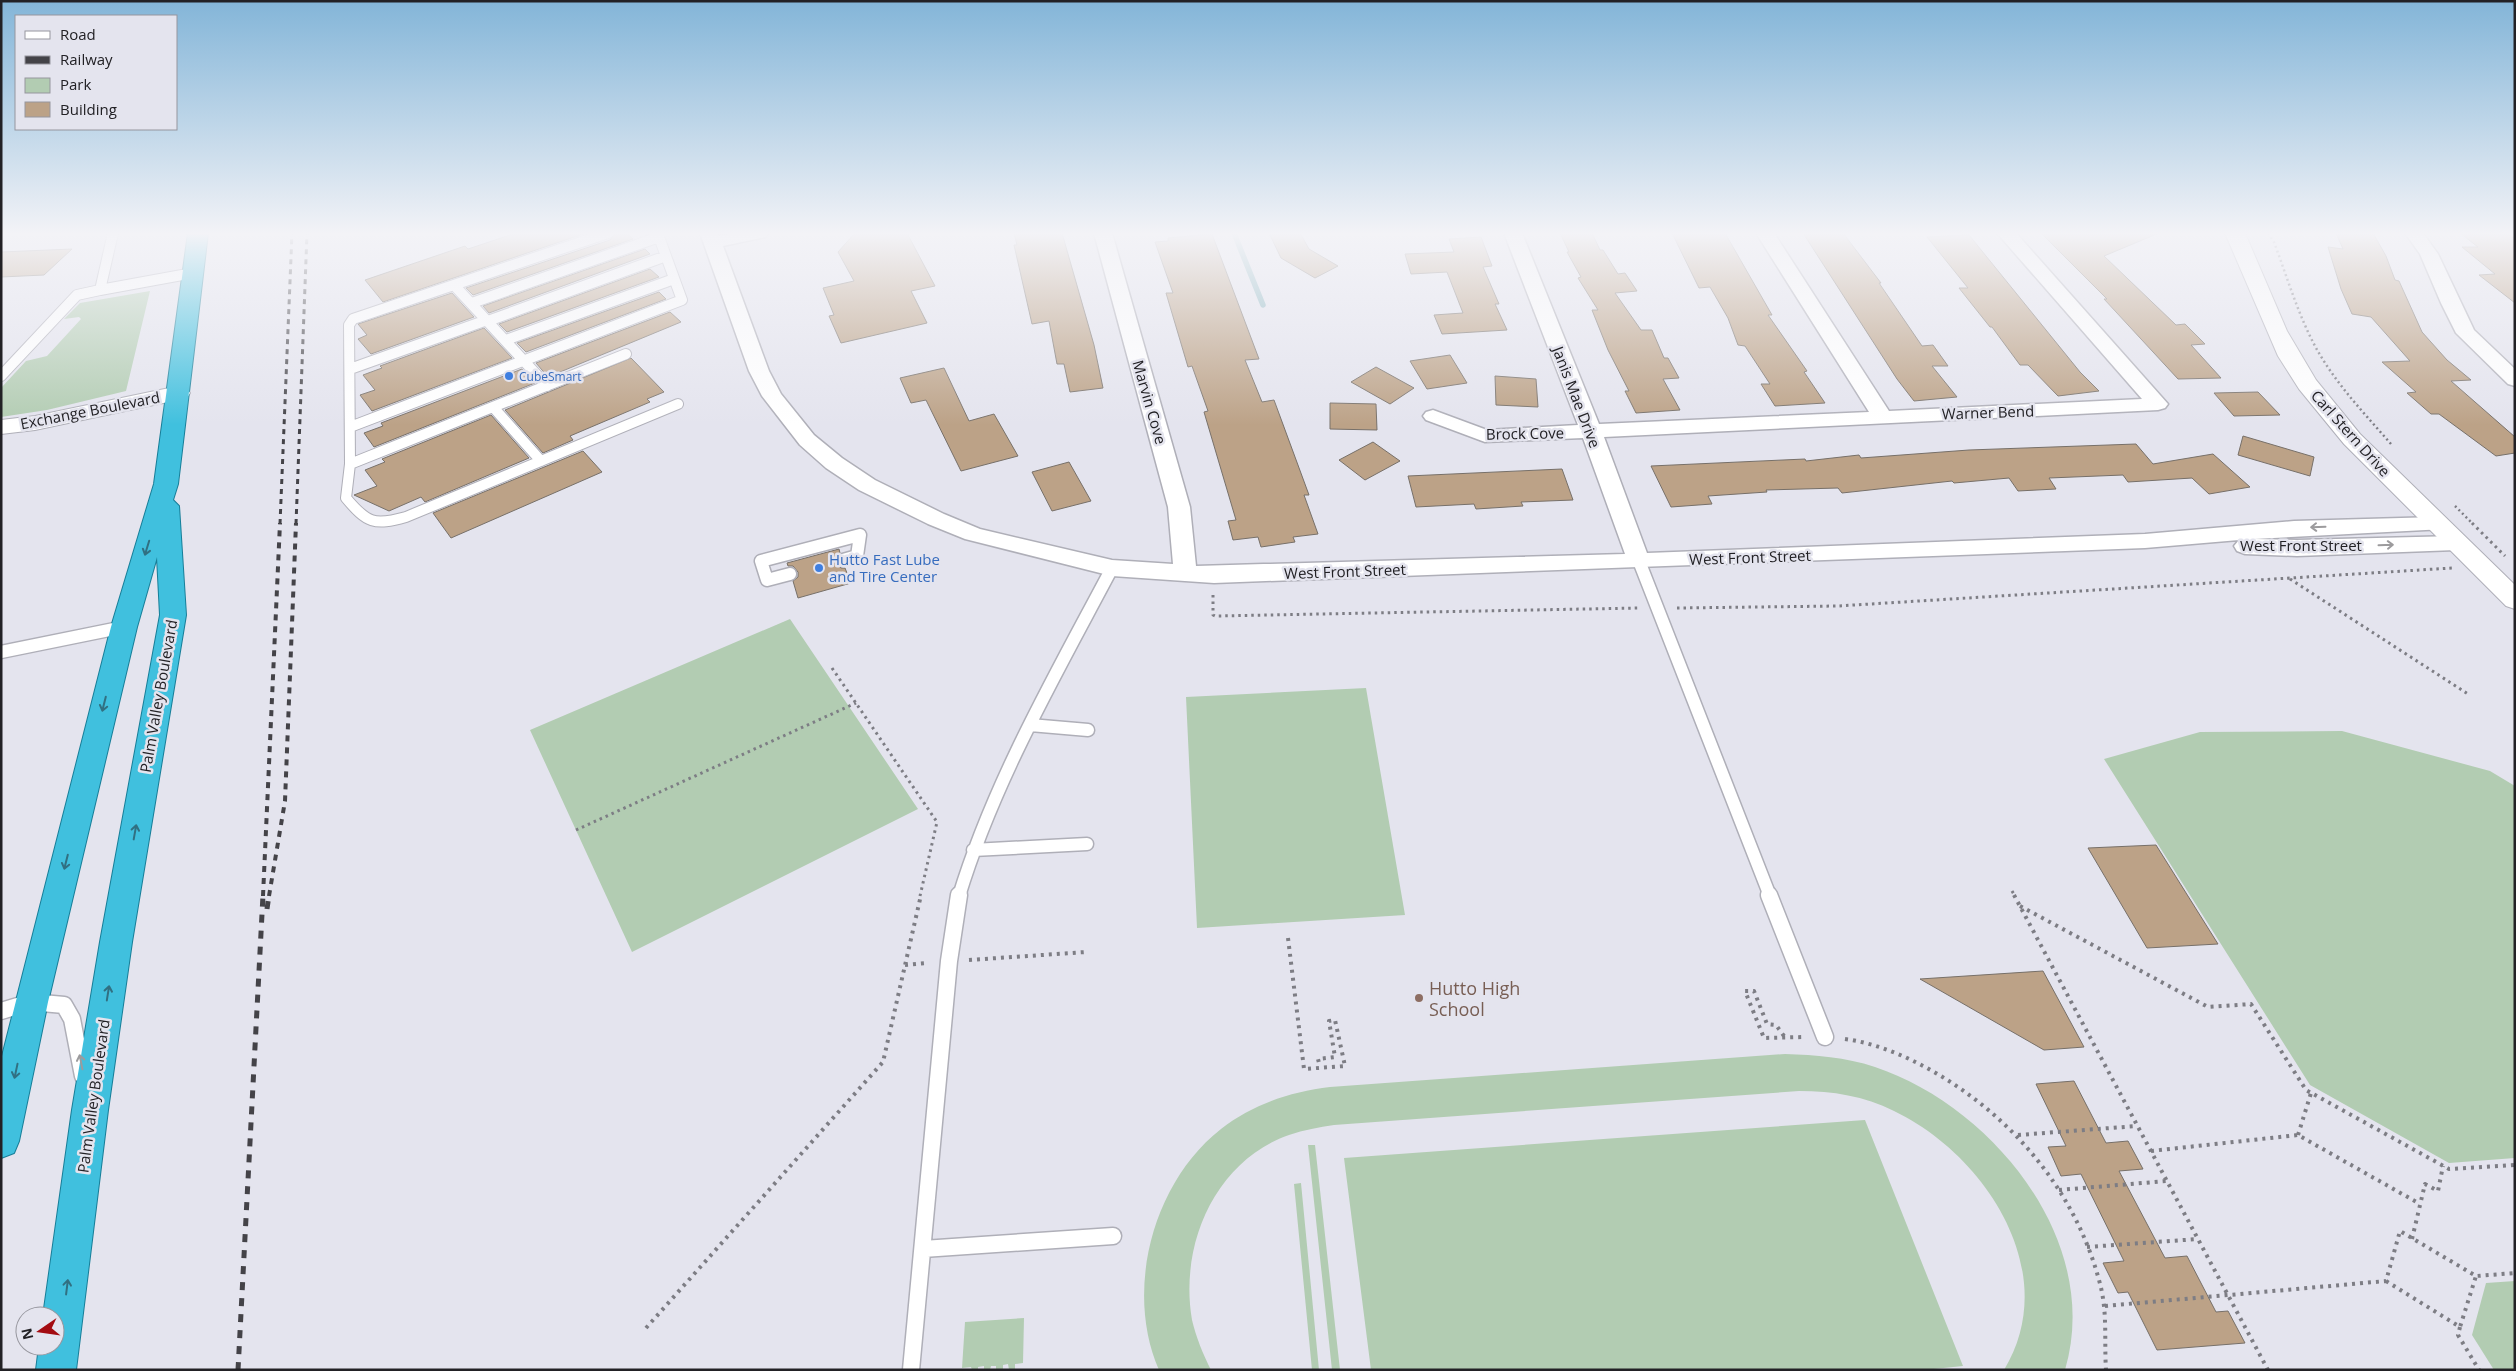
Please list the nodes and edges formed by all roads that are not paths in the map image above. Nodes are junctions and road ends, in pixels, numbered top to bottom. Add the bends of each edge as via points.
1 (75, 297) edge
2 (190, 297) edge
3 (418, 297) edge
4 (466, 297) edge
5 (488, 297) edge
6 (552, 297) edge
7 (624, 297) edge
8 (681, 297) edge
9 (732, 297) edge
10 (1121, 297) edge
11 (1538, 297) edge
12 (1807, 297) edge
13 (2063, 297) edge
14 (2262, 297) edge
15 (2447, 297) edge
16 (472, 303) junction
17 (488, 320) junction
18 (506, 340) junction
19 (626, 354) dead end
20 (524, 360) junction
21 (6, 366) edge
22 (350, 369) junction
23 (1, 376) edge
24 (2515, 380) edge
25 (547, 386) junction
26 (179, 393) junction
27 (678, 404) dead end
28 (493, 407) junction
29 (1433, 416) dead end
30 (1882, 416) junction
31 (1, 427) edge
32 (350, 427) junction
33 (1591, 431) junction
34 (541, 461) junction
35 (350, 464) junction
36 (166, 484) junction
37 (2437, 524) junction
38 (2145, 541) junction
39 (2456, 543) junction
40 (843, 560) dead end
41 (1639, 561) junction
42 (1112, 568) junction
43 (790, 574) dead end
44 (1184, 574) junction
45 (2515, 600) edge
46 (124, 626) junction
47 (1, 652) edge
48 (1030, 725) junction
49 (1088, 730) dead end
50 (1086, 844) dead end
51 (973, 850) junction
52 (31, 1002) junction
53 (1, 1010) edge
54 (1825, 1037) road end
55 (90, 1110) junction
56 (1, 1142) edge
57 (1113, 1236) dead end
58 (922, 1249) junction
59 (56, 1370) edge
60 (912, 1370) edge

1 - 21 lane
2 - 26 highway
3 - 22 lane via 353,319 349,325
4 - 16 lane
5 - 16 lane
6 - 17 lane
7 - 18 lane
8 - 20 lane via 682,300
9 - 42 street, West Front Street via 772,396 806,440 834,463 903,505 958,528 1058,557
10 - 44 street, Marvin Cove via 1179,507
11 - 33 street, Janis Mae Drive
12 - 30 street
13 - 30 street, Warner Bend via 2158,404
14 - 37 street, Carl Stern Drive via 2277,331 2307,384 2352,439
15 - 24 street via 2466,333
16 - 17 lane
17 - 18 lane
17 - 22 lane
18 - 20 lane
19 - 25 lane
20 - 25 lane
20 - 32 lane
21 - 23 lane
22 - 32 lane
25 - 28 lane
26 - 31 street, Exchange Boulevard
26 - 36 highway
27 - 34 lane
28 - 34 lane
28 - 35 lane
29 - 33 street, Brock Cove via 1485,436
30 - 33 street, Warner Bend
32 - 35 lane
33 - 41 street, Janis Mae Drive
34 - 35 lane via 406,517 375,522 364,519 346,498
36 -> 46 highway
55 -> 36 highway, Palm Valley Boulevard via 173,615
37 -> 38 street, West Front Street via 2294,528
37 - 39 street, Carl Stern Drive
38 -> 39 street, West Front Street via 2297,548
38 - 41 street, West Front Street
39 - 45 street, Carl Stern Drive
40 - 43 lane via 857,556 860,535 761,561 767,580
41 - 44 street, West Front Street via 1276,574
41 - 54 lane
42 - 44 street, West Front Street
42 - 48 lane
46 - 47 lane
46 -> 52 highway
48 - 49 lane
48 - 51 lane
50 - 51 lane
51 - 58 lane via 958,899 949,962
52 - 53 lane
55 -> 52 lane via 72,1019 64,1005
52 -> 56 highway via 16,1038
59 -> 55 highway, Palm Valley Boulevard
57 - 58 lane
58 - 60 lane

